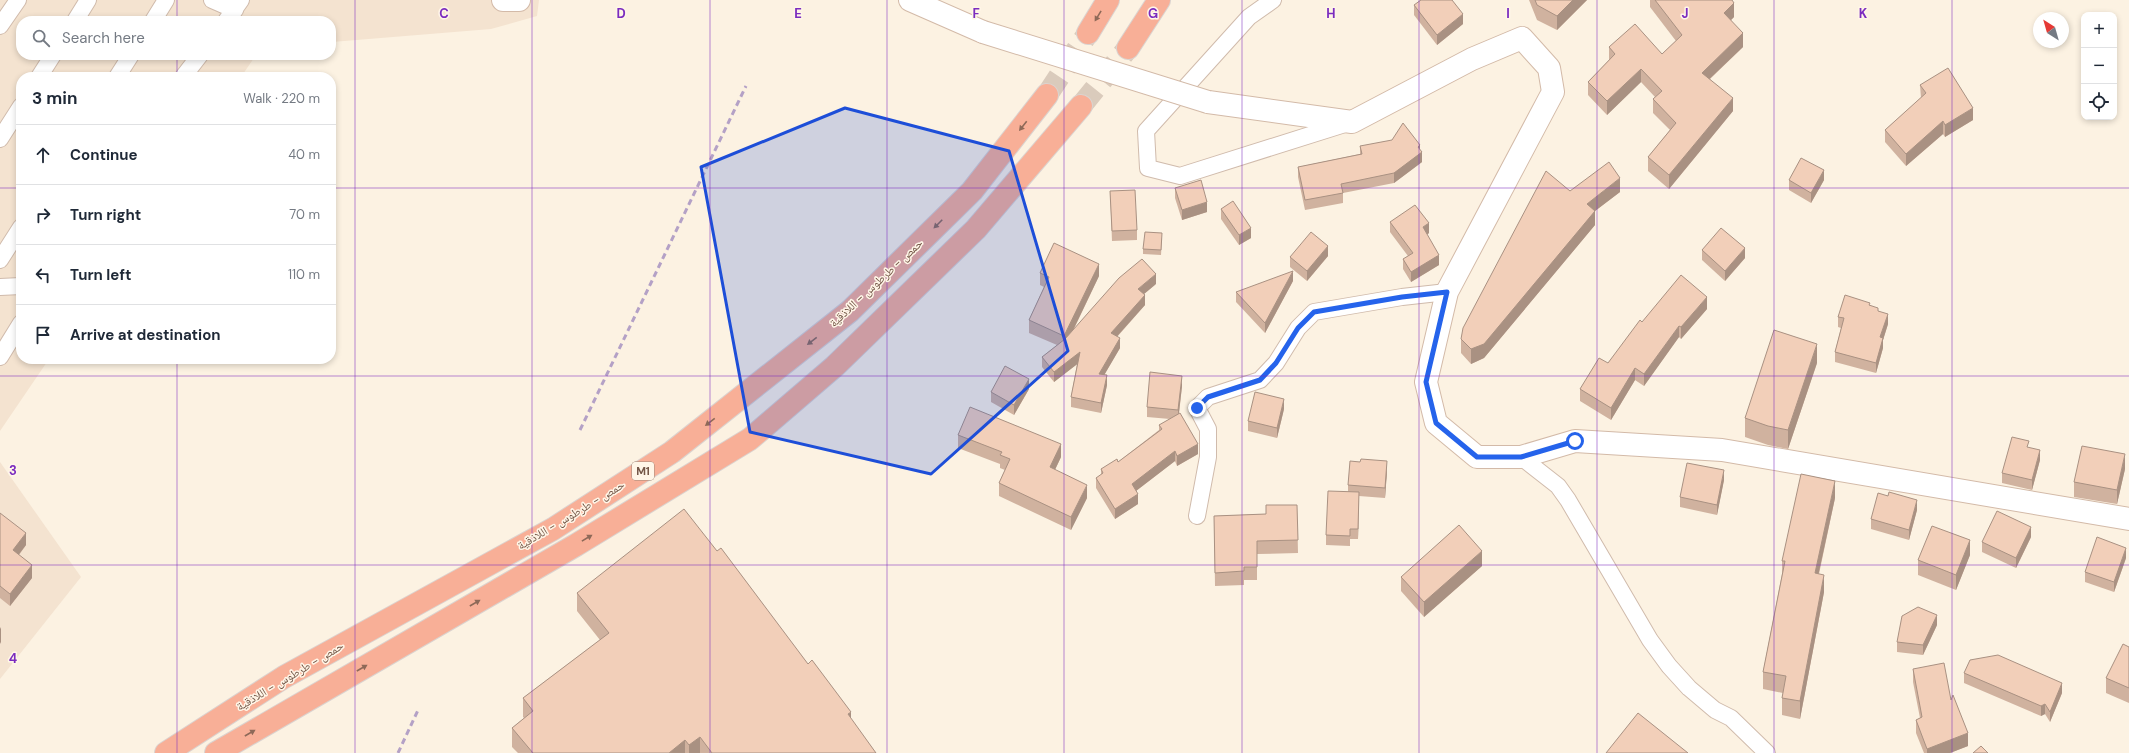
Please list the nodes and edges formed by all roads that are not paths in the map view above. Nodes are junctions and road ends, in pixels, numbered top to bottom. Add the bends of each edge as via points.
1 (18, 0) edge
2 (88, 0) edge
3 (166, 0) edge
4 (212, 0) edge
5 (503, 0) edge
6 (519, 0) edge
7 (910, 0) edge
8 (1108, 0) edge
9 (1159, 0) edge
10 (1273, 0) edge
11 (234, 10) edge
12 (78, 16) edge
13 (155, 16) edge
14 (0, 26) edge
15 (1088, 33) tunnel mouth
16 (1128, 48) tunnel mouth
17 (50, 60) edge
18 (128, 60) edge
19 (196, 60) edge
20 (42, 72) edge
21 (120, 72) edge
22 (187, 72) edge
23 (1047, 95) tunnel mouth
24 (1081, 106) tunnel mouth
25 (16, 114) edge
26 (1352, 122) junction
27 (0, 140) edge
28 (16, 235) edge
29 (0, 260) edge
30 (16, 286) edge
31 (0, 287) edge
32 (1447, 292) junction
33 (16, 330) edge
34 (0, 357) edge
35 (1521, 457) junction
36 (1197, 516) dead end
37 (2129, 520) edge
38 (166, 753) edge
39 (216, 753) edge
40 (1766, 753) edge

1 - 14 street
2 - 12 street
3 - 13 street
4 - 11 street
5 - 6 main road
7 - 26 main road, bridge via 983,32 1208,102
8 -> 15 highway
9 - 16 highway
10 - 26 street via 1249,17 1146,131 1148,168 1180,176
17 - 20 street
18 - 21 street
19 - 22 street
23 -> 38 highway, حمص - طرطوس - اللاذقية / M1 via 972,191 850,311 672,452 553,529 284,677
39 -> 24 highway, M1 via 576,545 750,439 835,366 976,229
25 - 27 street
26 - 32 main road via 1472,59 1522,38 1549,68 1553,92
28 - 29 street
30 - 31 street
32 - 35 main road via 1426,382 1436,423 1477,457
32 - 36 street via 1314,312 1298,328 1276,363 1260,380 1208,397 1197,408 1208,429 1208,457
33 - 34 street
35 - 37 main road via 1575,441 1722,450
35 - 40 street via 1558,486 1568,500 1650,640 1669,666 1689,688 1715,710 1731,718

